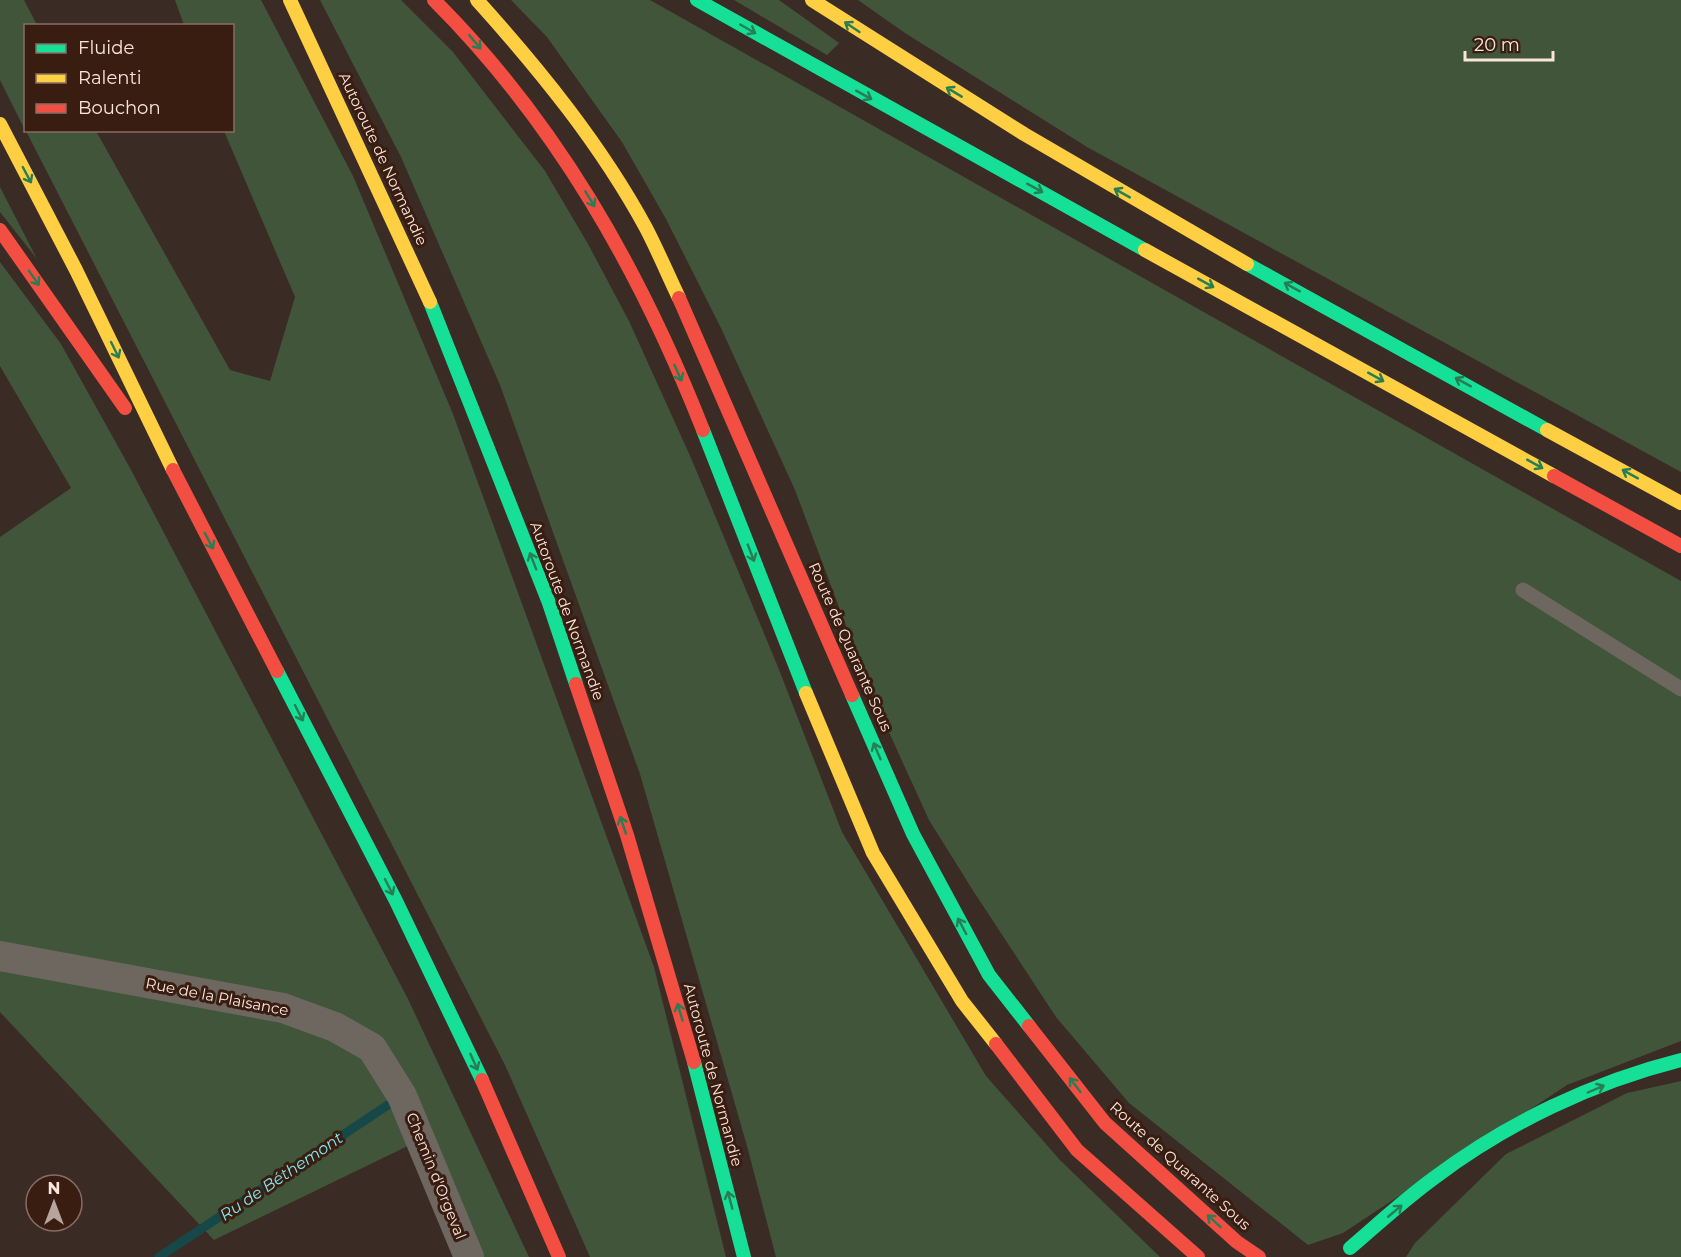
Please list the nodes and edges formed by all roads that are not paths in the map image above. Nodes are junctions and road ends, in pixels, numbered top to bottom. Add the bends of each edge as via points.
1 (290, 0) edge
2 (434, 0) edge
3 (477, 0) edge
4 (698, 0) edge
5 (812, 0) edge
6 (0, 124) edge
7 (0, 230) edge
8 (182, 489) junction
9 (1681, 503) edge
10 (1681, 546) edge
11 (1523, 590) dead end
12 (1681, 689) edge
13 (0, 956) edge
14 (1681, 1060) edge
15 (402, 1096) joint
16 (1350, 1248) dead end
17 (469, 1257) edge
18 (559, 1257) edge
19 (744, 1257) edge
20 (1198, 1257) edge
21 (1259, 1257) edge

19 -> 1 main road, Autoroute de Normandie via 675,995 627,835 549,603 438,319
2 -> 20 main road via 526,103 567,160 613,237 696,412 873,853 962,1001 1077,1150
21 -> 3 main road, Route de Quarante Sous via 1237,1242 1105,1123 989,975 913,834 682,304 640,218 574,116 523,50
4 -> 10 main road
9 -> 5 main road via 1091,176
6 -> 8 main road
7 -> 8 main road
8 -> 18 main road via 441,992
11 - 12 lane
13 - 15 street, Rue de la Plaisance via 283,1008 335,1027 372,1048
16 -> 14 main road via 1448,1167 1542,1112 1651,1066
15 - 17 street, Chemin d'Orgeval

